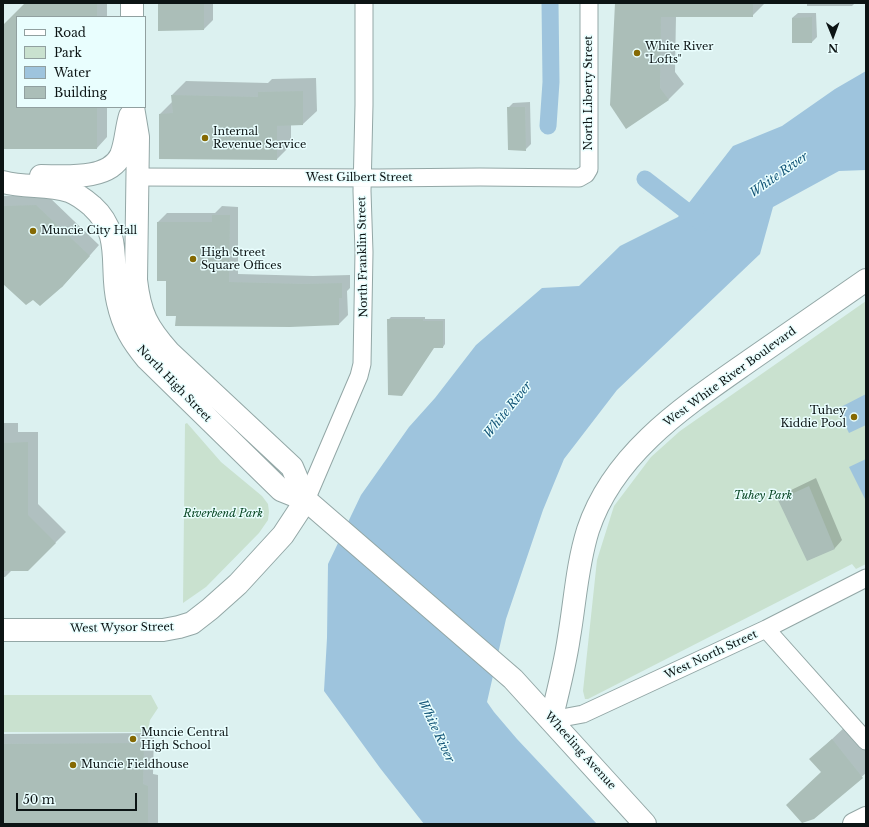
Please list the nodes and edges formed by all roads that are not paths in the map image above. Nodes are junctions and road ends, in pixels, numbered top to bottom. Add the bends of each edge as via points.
1 (132, 3) edge
2 (364, 3) edge
3 (589, 3) edge
4 (132, 16) edge
5 (133, 108) edge
6 (133, 108) edge
7 (3, 177) edge
8 (138, 177) junction
9 (363, 178) junction
10 (579, 178) joint
11 (3, 182) edge
12 (866, 280) edge
13 (306, 500) junction
14 (866, 578) edge
15 (422, 601) joint
16 (766, 628) junction
17 (37, 629) junction
18 (3, 630) edge
19 (3, 638) edge
20 (551, 720) junction
21 (866, 741) edge
22 (866, 818) edge
23 (645, 824) edge
24 (854, 824) edge

1 - 4 main road
2 - 9 street, North Franklin Street
3 - 10 street, North Liberty Street via 589,169
5 - 7 main road via 120,155 114,165 85,176
6 - 8 main road, North High Street via 138,137
8 - 9 street, West Gilbert Street
8 - 13 main road, North High Street via 136,280 143,317 169,352 292,467
9 - 10 street, West Gilbert Street
9 - 13 street, North Franklin Street via 364,252 360,376
11 - 13 main road, North High Street via 70,192 98,211 111,234 117,302 133,342 147,359 281,490
12 - 20 main road, West White River Boulevard via 714,386 669,420 634,452 608,490 589,529 583,550 562,679
13 - 15 main road, North High Street
13 - 17 main road, West Wysor Street via 283,534 238,584 192,623 164,630
14 - 16 street, West North Street
15 - 20 main road, Wheeling Avenue via 513,680
16 - 20 street, West North Street via 583,714
16 - 21 street
17 - 18 main road, West Wysor Street
17 - 19 main road
20 - 23 main road, Wheeling Avenue
22 - 24 main road

